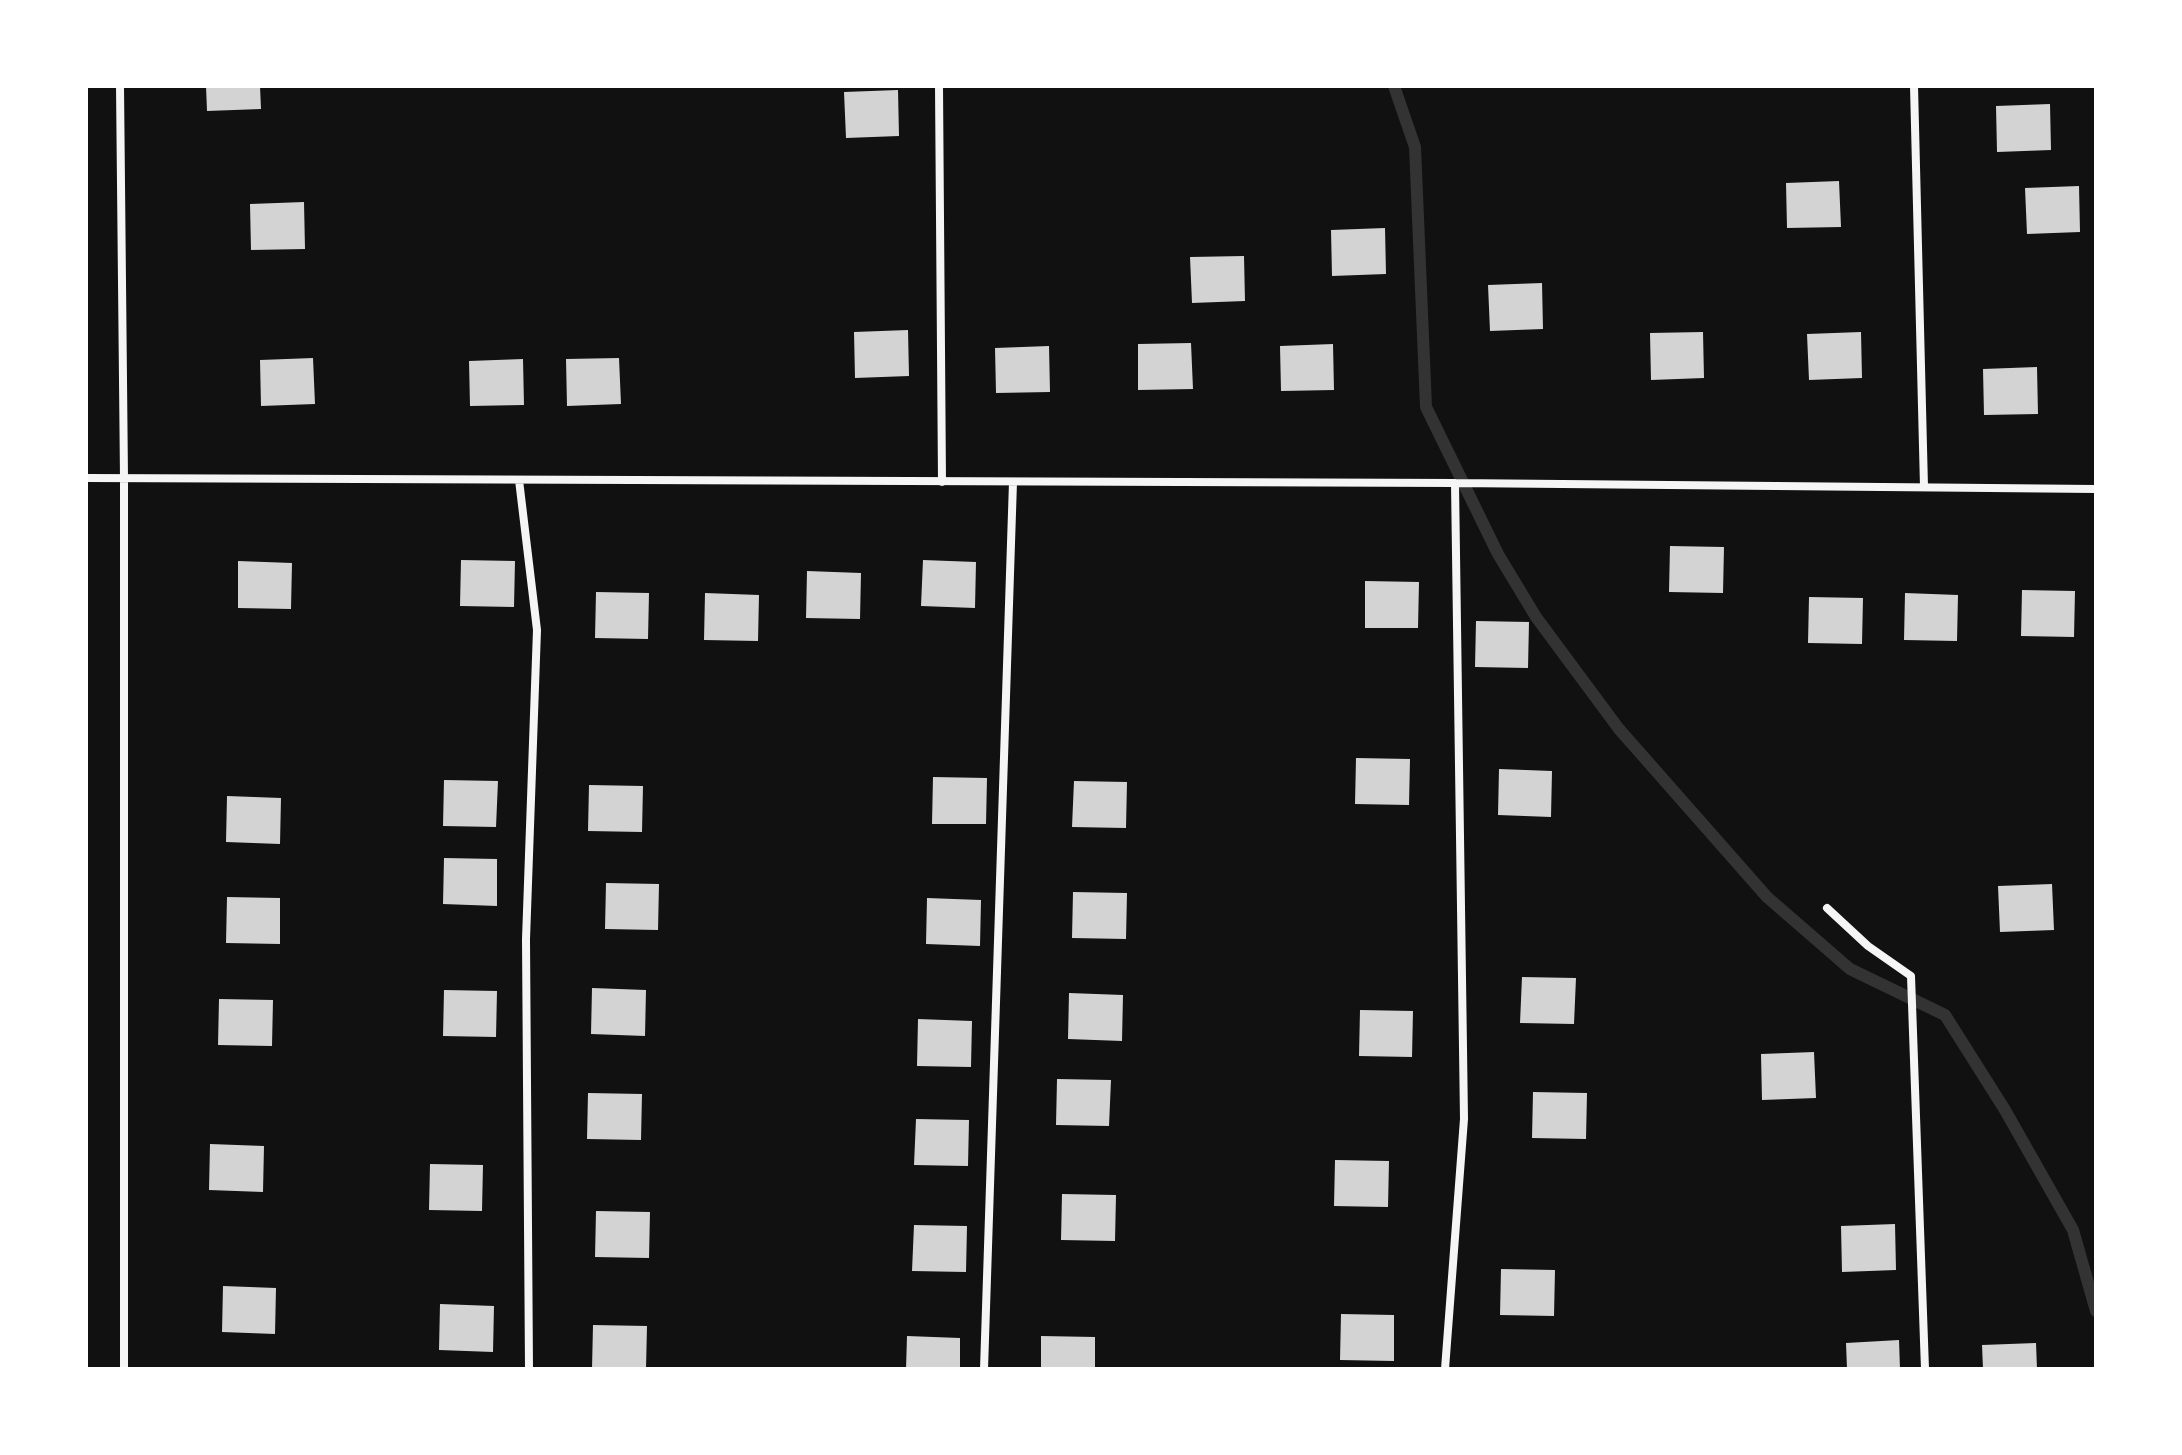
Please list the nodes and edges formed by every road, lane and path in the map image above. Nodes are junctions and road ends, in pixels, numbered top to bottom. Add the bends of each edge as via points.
1 (120, 86) edge
2 (939, 86) edge
3 (1914, 86) edge
4 (86, 478) edge
5 (124, 478) junction
6 (519, 480) junction
7 (942, 482) junction
8 (1013, 482) junction
9 (1455, 483) junction
10 (1924, 487) junction
11 (2096, 489) edge
12 (1827, 908) dead end
13 (124, 1369) edge
14 (529, 1369) edge
15 (984, 1369) edge
16 (1445, 1369) edge
17 (1925, 1369) edge

1 - 5 street
2 - 7 street
3 - 10 street
4 - 5 street
5 - 6 street
5 - 13 street
6 - 7 street
6 - 14 street via 537,630 526,939
7 - 8 street
8 - 9 street
8 - 15 street
9 - 10 street
9 - 16 street via 1464,1119
10 - 11 street
12 - 17 street via 1911,976

